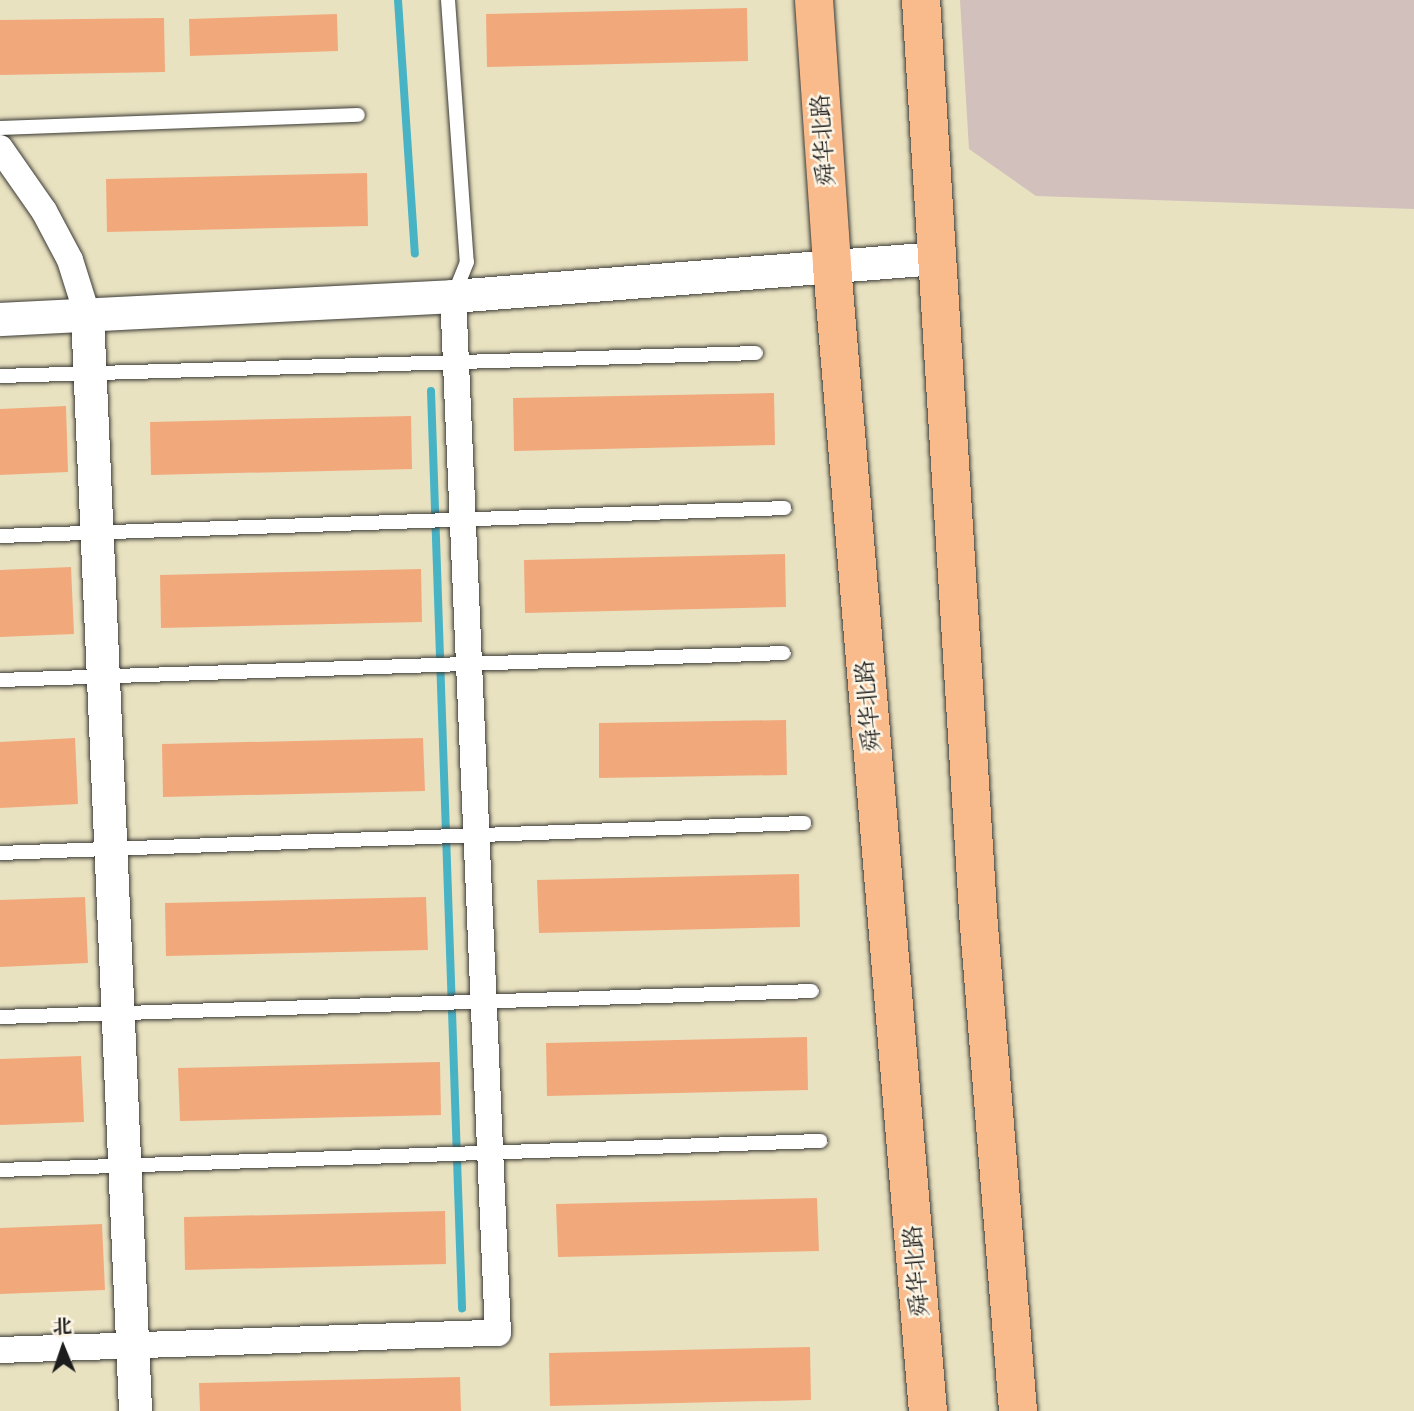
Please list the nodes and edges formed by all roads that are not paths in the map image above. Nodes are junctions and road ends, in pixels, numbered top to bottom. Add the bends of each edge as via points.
1 (448, 0) edge
2 (814, 0) edge
3 (921, 0) edge
4 (358, 115) dead end
5 (0, 128) edge
6 (0, 148) edge
7 (938, 258) junction
8 (832, 267) junction
9 (453, 296) junction
10 (87, 314) junction
11 (0, 318) edge
12 (756, 353) dead end
13 (456, 362) junction
14 (90, 373) junction
15 (0, 376) edge
16 (785, 509) dead end
17 (456, 520) junction
18 (97, 533) junction
19 (0, 536) edge
20 (784, 653) dead end
21 (461, 664) junction
22 (103, 677) junction
23 (0, 680) edge
24 (804, 823) dead end
25 (468, 836) junction
26 (111, 849) junction
27 (0, 853) edge
28 (812, 991) dead end
29 (474, 1002) junction
30 (118, 1013) junction
31 (0, 1017) edge
32 (820, 1142) dead end
33 (480, 1153) junction
34 (125, 1166) junction
35 (0, 1170) edge
36 (133, 1346) junction
37 (0, 1350) edge
38 (135, 1411) edge
39 (928, 1411) edge
40 (1018, 1411) edge

1 - 9 lane via 467,262
2 - 8 main road, 舜华北路
3 - 7 main road
4 - 5 lane
6 - 10 street via 44,211 70,260
7 - 8 street
7 - 40 main road via 979,926
8 - 9 street
8 - 39 main road, 舜华北路
9 - 10 street
9 - 13 street
10 - 11 street
10 - 14 street
12 - 13 lane
13 - 14 lane
13 - 17 street
14 - 15 lane
14 - 18 street
16 - 17 lane
17 - 18 lane
17 - 21 street
18 - 19 lane
18 - 22 street
20 - 21 lane
21 - 22 lane
21 - 25 street
22 - 23 lane
22 - 26 street
24 - 25 lane
25 - 26 lane
25 - 29 street
26 - 27 lane
26 - 30 street
28 - 29 lane
29 - 30 lane
29 - 33 street
30 - 31 lane
30 - 34 street
32 - 33 lane
33 - 34 lane
33 - 36 street via 498,1333
34 - 35 lane
34 - 36 street
36 - 37 street
36 - 38 street

